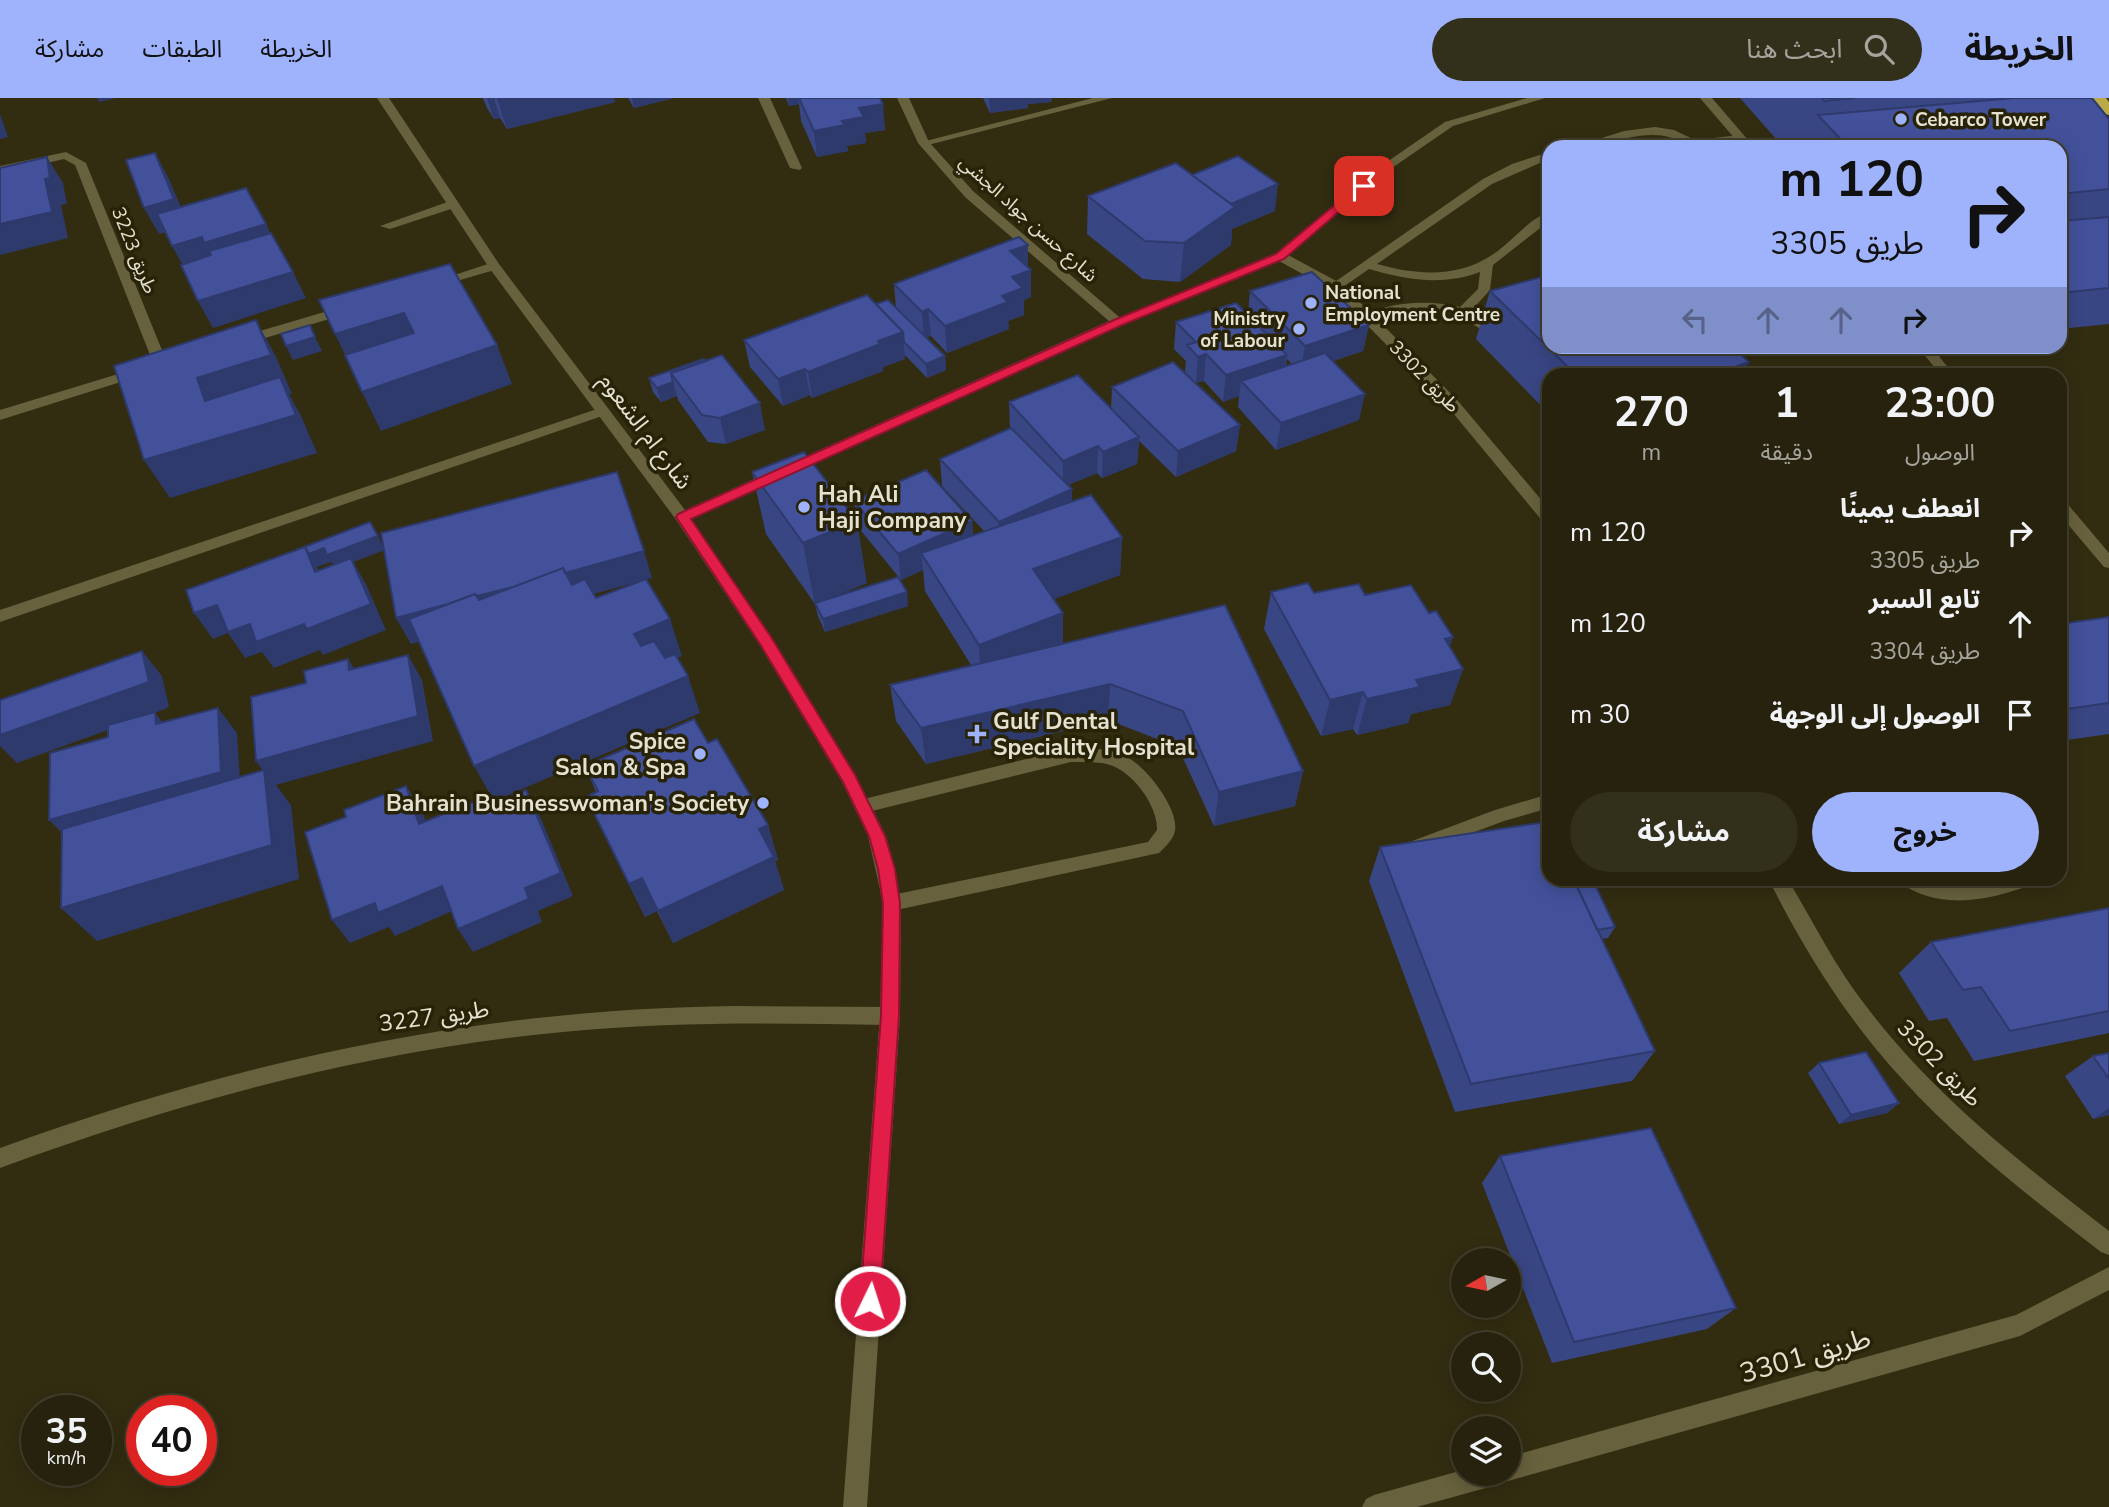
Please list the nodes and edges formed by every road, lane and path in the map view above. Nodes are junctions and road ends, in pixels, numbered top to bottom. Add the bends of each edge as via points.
1 (383, 98) edge
2 (764, 98) edge
3 (903, 98) edge
4 (1105, 98) edge
5 (1539, 98) edge
6 (1706, 98) edge
7 (2099, 98) edge
8 (2109, 111) edge
9 (1610, 140) edge
10 (1683, 140) edge
11 (1742, 140) edge
12 (924, 143) junction
13 (1542, 157) edge
14 (796, 169) dead end
15 (0, 170) edge
16 (453, 204) junction
17 (1542, 220) edge
18 (386, 226) dead end
19 (1280, 256) junction
20 (1488, 264) junction
21 (1368, 265) junction
22 (494, 266) junction
23 (427, 286) edge
24 (1335, 286) junction
25 (361, 306) edge
26 (1462, 313) junction
27 (1369, 319) junction
28 (1118, 322) junction
29 (1489, 329) dead end
30 (228, 345) edge
31 (1930, 354) edge
32 (1942, 368) edge
33 (603, 411) junction
34 (0, 415) edge
35 (1542, 511) edge
36 (2067, 513) edge
37 (682, 517) junction
38 (2109, 563) edge
39 (0, 616) edge
40 (1542, 804) edge
41 (864, 807) junction
42 (1399, 854) edge
43 (1782, 886) edge
44 (1922, 886) edge
45 (1998, 886) edge
46 (892, 903) junction
47 (890, 1016) junction
48 (0, 1158) edge
49 (2109, 1244) edge
50 (2109, 1279) edge
51 (1521, 1465) edge
52 (1451, 1486) edge
53 (855, 1507) edge
54 (1374, 1507) edge

1 - 16 street, شارع ام الشعوم
2 - 14 street
3 - 12 street, شارع حسن جواد الجشي
4 - 12 street
5 - 19 street via 1449,124 1385,168
6 - 11 street
7 - 8 highway
9 - 10 street via 1650,131
12 - 28 street, شارع حسن جواد الجشي via 969,194
13 - 21 street via 1470,190
15 - 34 street, طريق 3223 via 66,155 80,163 168,363
16 - 18 street
16 - 22 street, شارع ام الشعوم
17 - 20 street
19 - 24 street, طريق 3302
19 - 28 street
20 - 21 street via 1426,278
20 - 26 street via 1484,290
21 - 24 street
22 - 23 street
22 - 33 street, شارع ام الشعوم
24 - 27 street, طريق 3302
25 - 30 street
26 - 27 street via 1422,305
26 - 29 street
27 - 35 street, طريق 3302 via 1453,404
28 - 37 street
31 - 32 street
33 - 37 street, شارع ام الشعوم
33 - 39 street
36 - 38 street
37 - 41 street, شارع ام الشعوم via 765,640
40 - 42 street via 1478,822
41 - 46 street, شارع ام الشعوم via 886,869
41 - 46 street via 1072,755 1093,754 1133,768 1166,817 1165,835 1153,848
43 - 49 street, طريق 3302 via 1858,1010 1925,1089 2019,1175
44 - 45 street via 1952,897
46 - 47 street, شارع ام الشعوم
47 - 48 street, طريق 3227 via 644,1017 372,1049 134,1111
47 - 53 street, شارع ام الشعوم
50 - 51 street, طريق 3301 via 2020,1325
52 - 54 street

